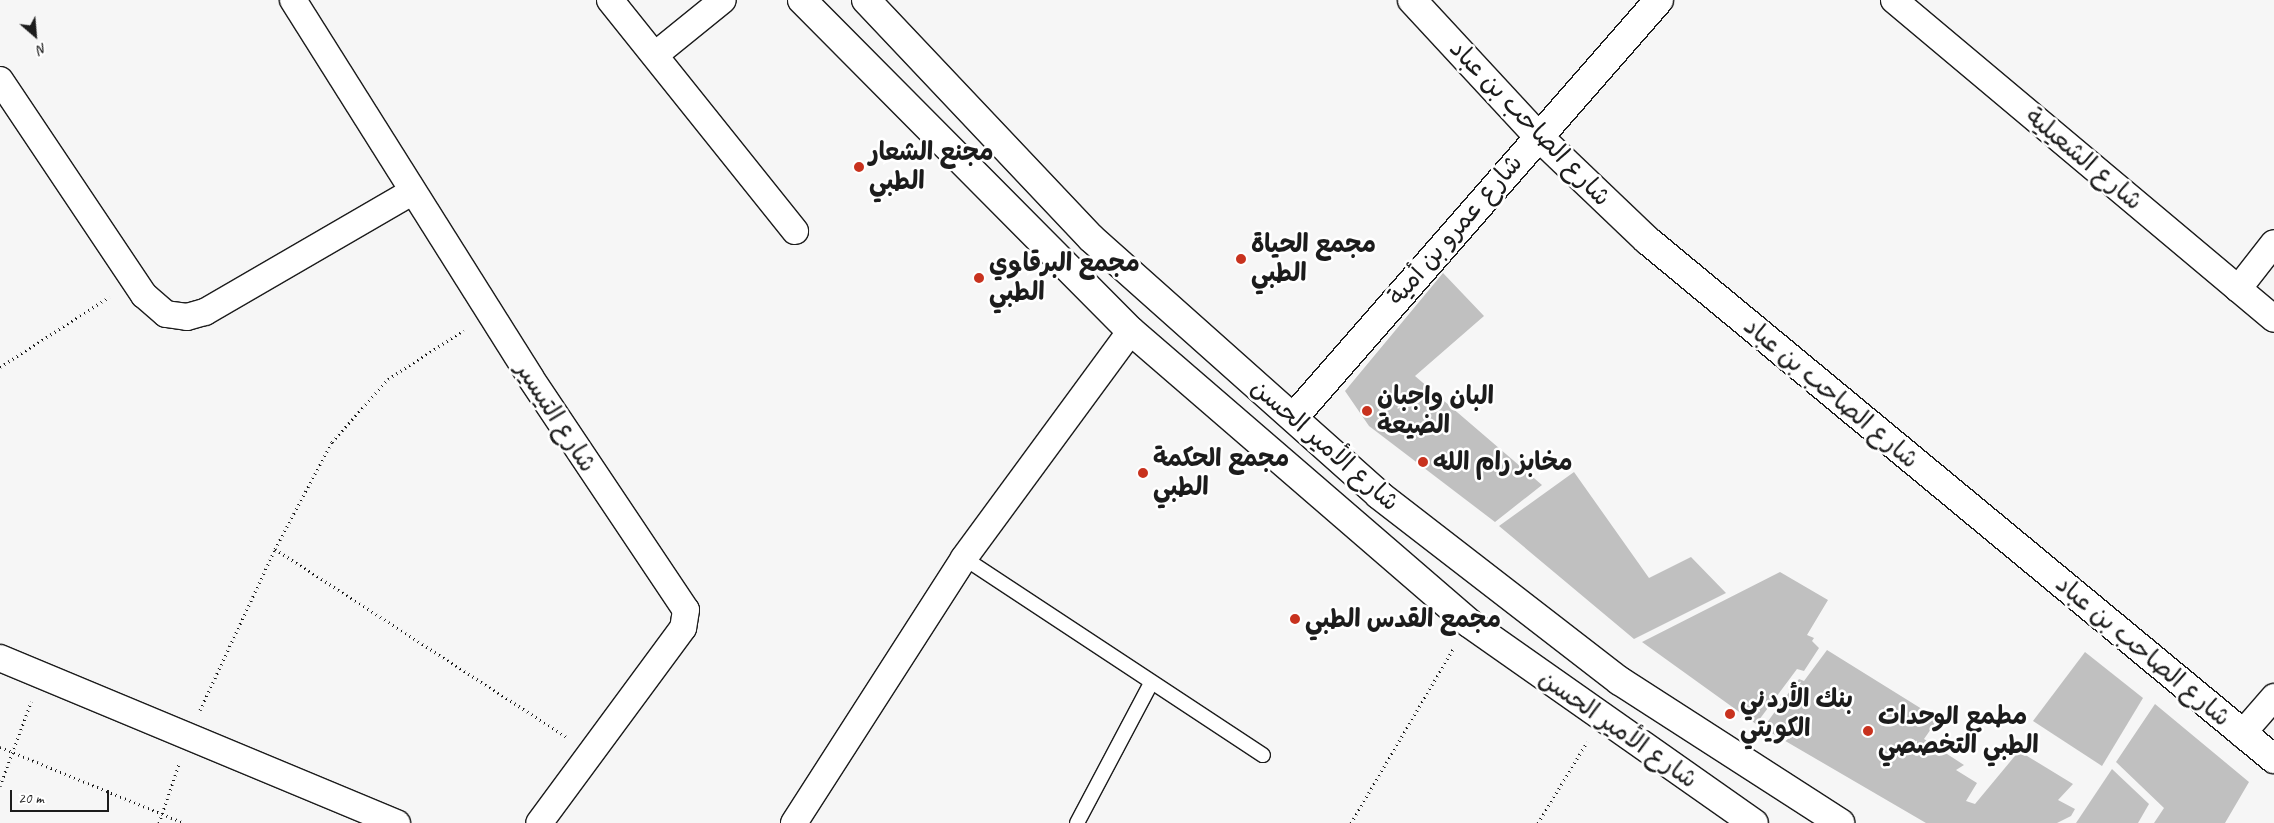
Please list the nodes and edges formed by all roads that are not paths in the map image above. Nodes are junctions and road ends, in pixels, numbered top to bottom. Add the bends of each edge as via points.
1 (293, 0) edge
2 (610, 0) edge
3 (723, 0) edge
4 (802, 0) edge
5 (866, 0) edge
6 (1412, 0) edge
7 (1659, 0) edge
8 (1894, 0) edge
9 (655, 55) junction
10 (0, 80) edge
11 (1537, 135) junction
12 (412, 192) junction
13 (795, 231) dead end
14 (2274, 243) edge
15 (2238, 289) junction
16 (2274, 319) edge
17 (1131, 331) junction
18 (1294, 417) junction
19 (964, 558) junction
20 (0, 658) edge
21 (1151, 684) junction
22 (2274, 697) edge
23 (2242, 734) junction
24 (1264, 755) dead end
25 (2274, 760) edge
26 (397, 823) edge
27 (540, 823) edge
28 (794, 823) edge
29 (1077, 823) edge
30 (1754, 823) edge
31 (1840, 823) edge

1 - 12 street, شارع التيسير
2 - 9 street
3 - 9 street
4 - 17 main road, شارع الأمير الحسن
5 - 18 main road, شارع الأمير الحسن via 1091,238
6 - 11 main road, شارع الصاحب بن عباد
7 - 11 main road, شارع عمرو بن أمية
8 - 15 street, شارع الشعيلية
9 - 13 street
10 - 12 street via 135,281 166,314 187,317 205,312
11 - 18 main road, شارع عمرو بن أمية
11 - 23 main road, شارع الصاحب بن عباد via 1647,240
12 - 27 street, شارع التيسير via 686,610 683,628
14 - 15 street
15 - 16 street, شارع الشعيلية
17 - 19 street
17 - 30 main road, شارع الأمير الحسن via 1468,623
18 - 31 main road, شارع الأمير الحسن via 1379,495 1620,681
19 - 21 lane
19 - 28 street
20 - 26 street
21 - 24 lane
21 - 29 lane
22 - 23 street
23 - 25 main road, شارع الصاحب بن عباد

